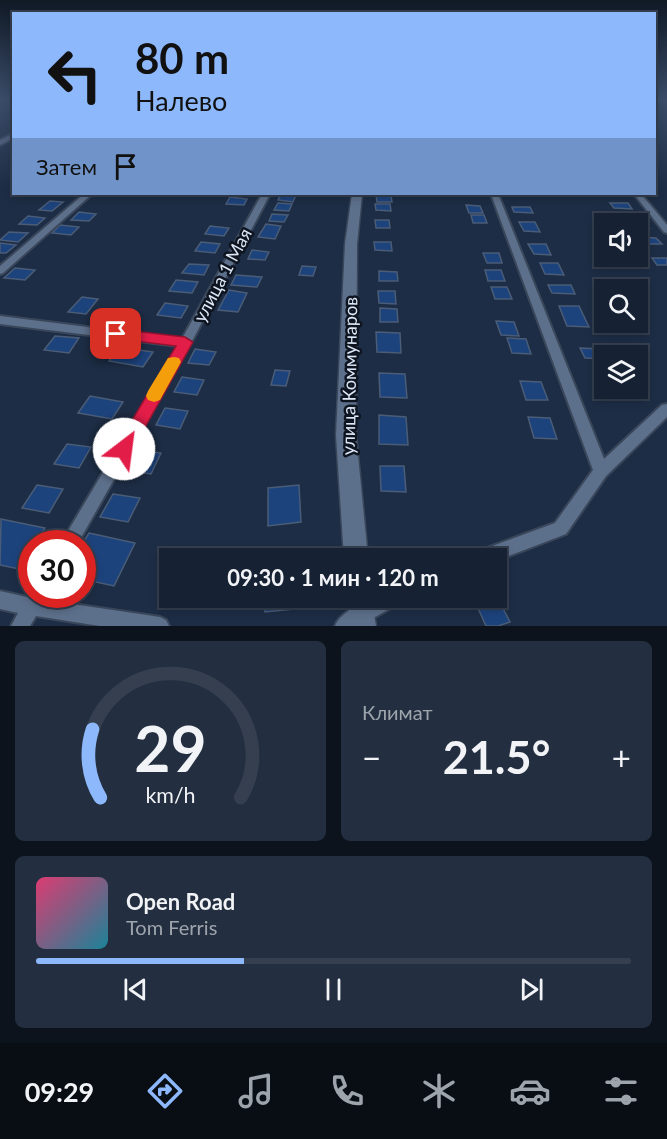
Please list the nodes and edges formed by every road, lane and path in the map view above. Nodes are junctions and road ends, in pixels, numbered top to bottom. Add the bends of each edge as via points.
1 (87, 195) edge
2 (265, 195) edge
3 (357, 195) edge
4 (494, 195) edge
5 (638, 195) edge
6 (667, 230) edge
7 (0, 271) edge
8 (0, 320) edge
9 (185, 342) junction
10 (667, 409) edge
11 (601, 471) junction
12 (77, 530) edge
13 (355, 548) edge
14 (507, 549) edge
15 (0, 600) edge
16 (18, 600) edge
17 (31, 608) edge
18 (74, 608) edge
19 (373, 608) edge
20 (357, 616) edge
21 (20, 626) edge
22 (160, 626) edge

1 - 7 street
2 - 9 street, улица 1 Мая
3 - 13 main road, улица Коммунаров via 351,244 346,435
4 - 11 street
5 - 6 street
8 - 9 street
9 - 12 street, улица 1 Мая
10 - 11 street
11 - 14 street via 560,529
15 - 16 street
17 - 21 street
18 - 22 street
19 - 20 street

